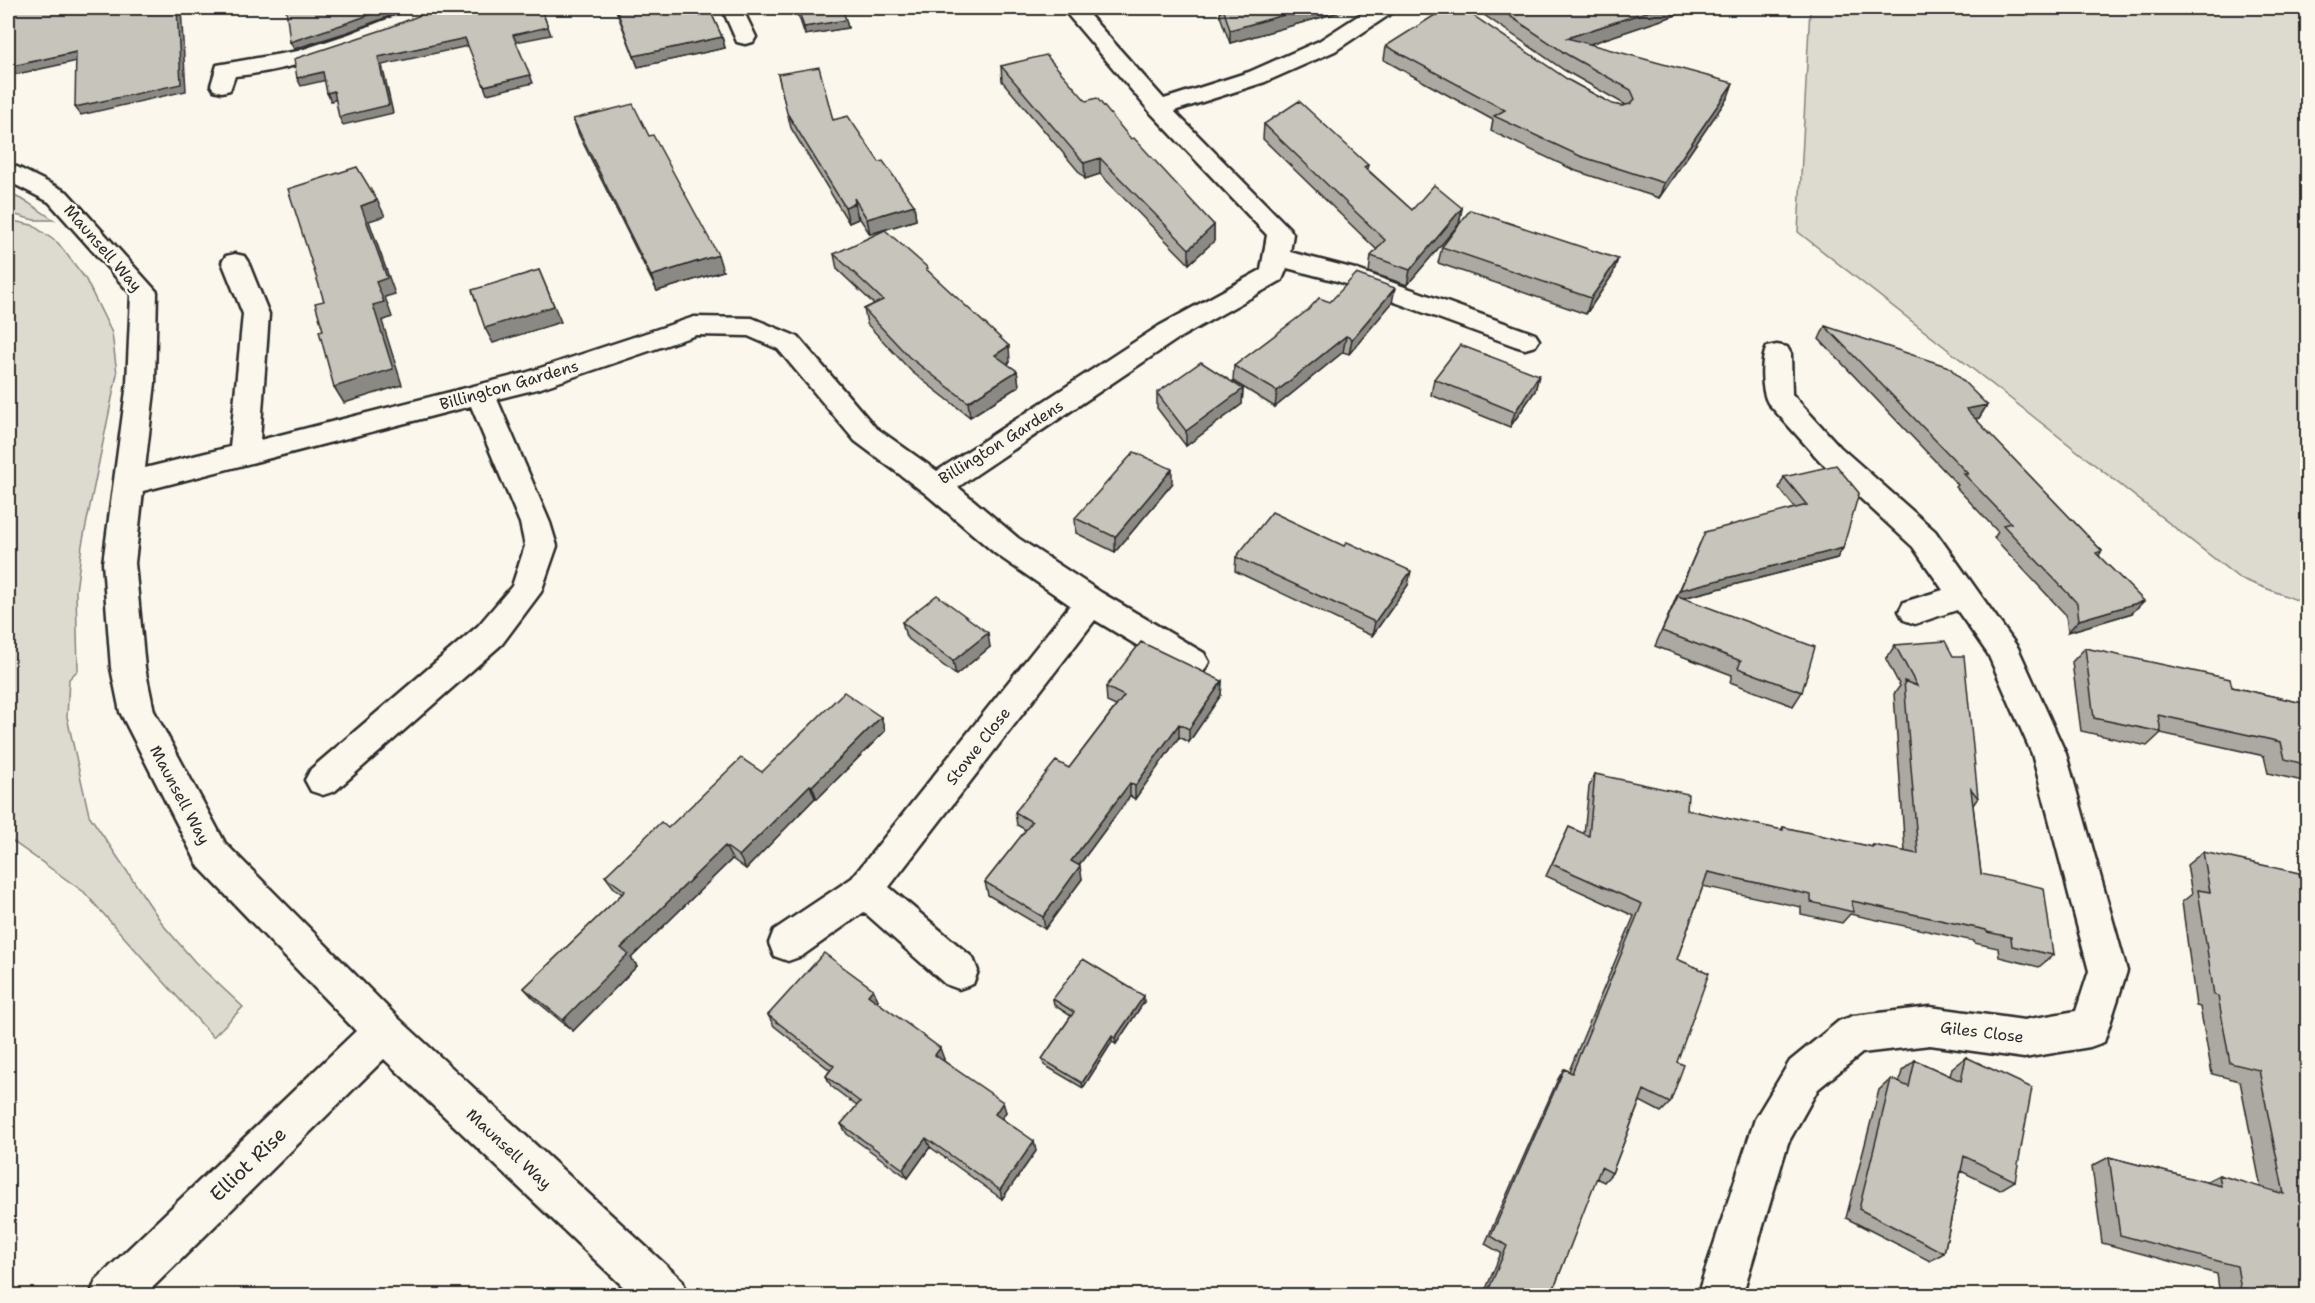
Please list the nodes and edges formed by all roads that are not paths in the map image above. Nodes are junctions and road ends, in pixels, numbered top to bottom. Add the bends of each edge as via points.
1 (433, 8) edge
2 (732, 8) edge
3 (1072, 8) edge
4 (1384, 8) edge
5 (745, 37) dead end
6 (222, 70) dead end
7 (1159, 108) junction
8 (8, 172) edge
9 (1276, 257) junction
10 (235, 262) dead end
11 (1525, 340) dead end
12 (1777, 354) dead end
13 (480, 394) junction
14 (244, 453) junction
15 (130, 483) junction
16 (937, 486) junction
17 (1963, 596) junction
18 (1091, 602) junction
19 (1915, 611) dead end
20 (1192, 662) dead end
21 (323, 780) dead end
22 (865, 890) junction
23 (788, 943) dead end
24 (959, 971) dead end
25 (384, 1032) junction
26 (112, 1296) edge
27 (666, 1296) edge
28 (1719, 1296) edge

1 - 6 street via 296,60 254,69
2 - 5 street
3 - 7 street
4 - 7 street via 1327,46 1257,77
7 - 9 street via 1280,234
8 - 15 street, Maunsell Way via 58,197 144,292 141,383
9 - 11 street via 1346,275
9 - 16 street, Billington Gardens via 1273,274 1169,332
10 - 14 street via 256,314
12 - 17 street, Giles Close via 1778,396 1830,454 1924,539
13 - 14 street, Billington Gardens
13 - 16 street, Billington Gardens via 531,381 694,326 752,327 788,343 865,434
13 - 21 street via 535,523 541,546 536,565 525,592 490,635
14 - 15 street, Billington Gardens
15 - 25 street, Maunsell Way via 119,563 128,668 137,712 212,855
16 - 18 street via 1007,546
17 - 19 street
17 - 28 street, Giles Close via 2002,648 2049,754 2108,971 2090,1028 2024,1039 1930,1026 1852,1035 1804,1075 1770,1134
18 - 20 street
18 - 22 street, Stowe Close
22 - 23 street, Stowe Close
22 - 24 street
25 - 26 street, Elliot Rise
25 - 27 street, Maunsell Way

